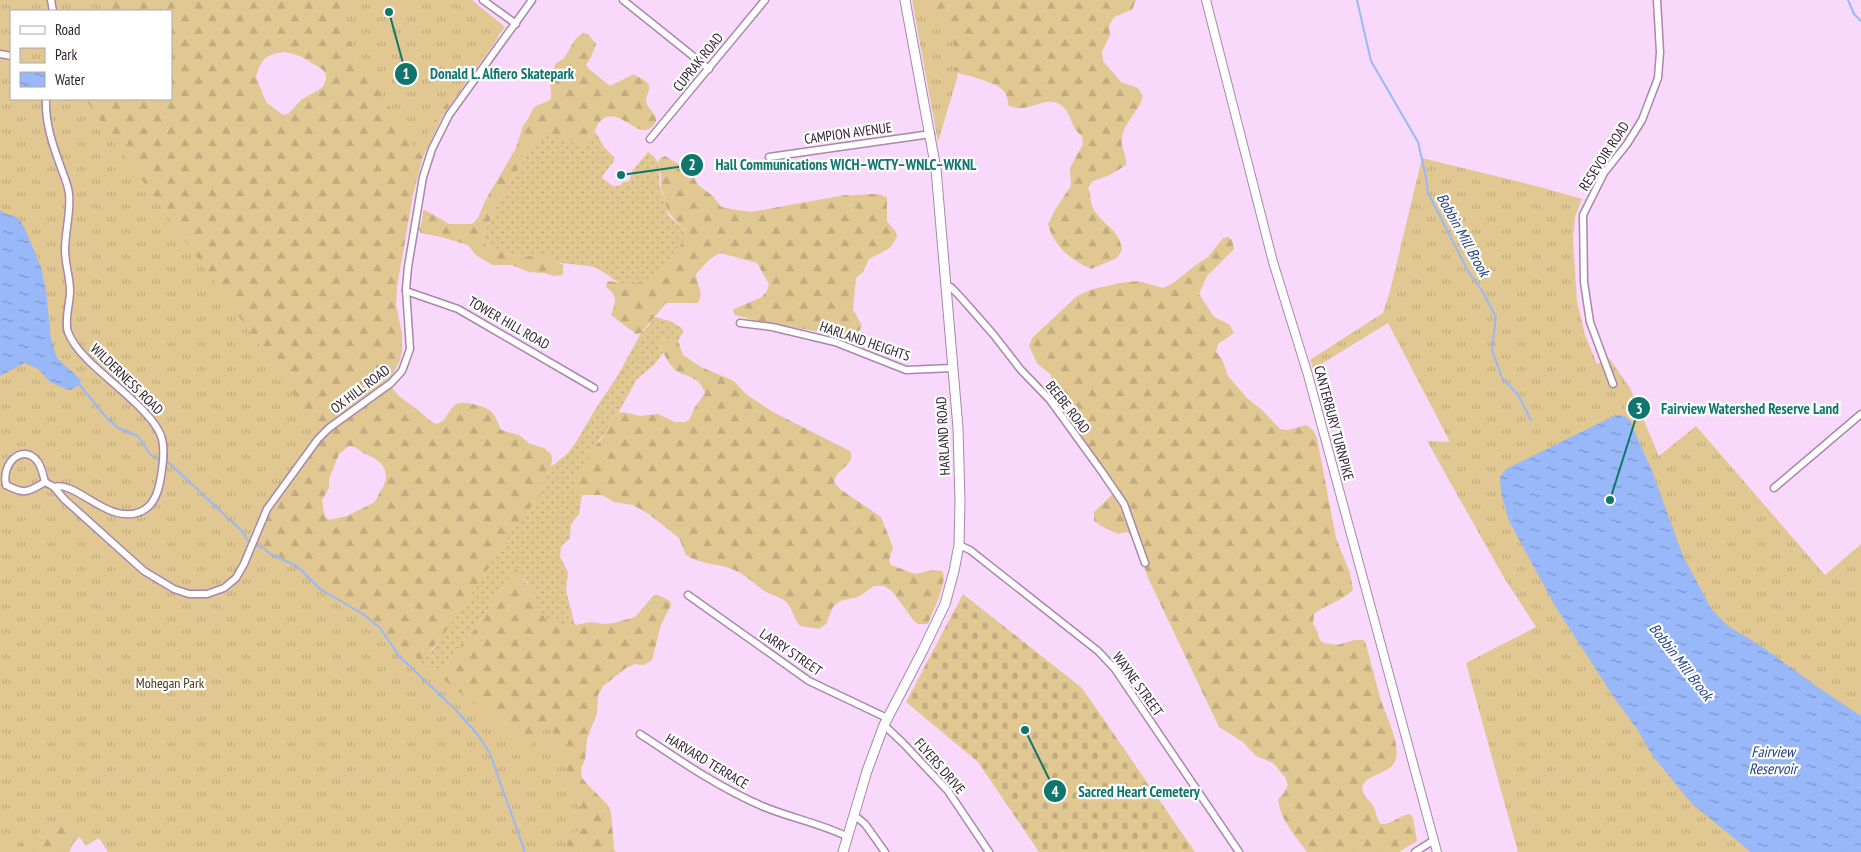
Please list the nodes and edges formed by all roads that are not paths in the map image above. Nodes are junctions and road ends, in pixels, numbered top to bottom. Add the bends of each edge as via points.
1 (483, 0) edge
2 (532, 0) edge
3 (623, 0) edge
4 (765, 0) edge
5 (905, 0) edge
6 (1206, 0) edge
7 (1657, 0) edge
8 (516, 24) junction
9 (708, 69) junction
10 (46, 100) edge
11 (931, 134) junction
12 (650, 139) dead end
13 (769, 157) dead end
14 (945, 284) junction
15 (406, 291) junction
16 (740, 323) dead end
17 (953, 368) junction
18 (1613, 384) dead end
19 (594, 388) dead end
20 (1861, 414) edge
21 (45, 482) junction
22 (54, 486) junction
23 (3, 487) edge
24 (1774, 488) dead end
25 (959, 545) junction
26 (1145, 563) dead end
27 (688, 595) dead end
28 (885, 721) junction
29 (640, 734) dead end
30 (854, 816) junction
31 (848, 837) junction
32 (1434, 840) junction
33 (843, 852) edge
34 (884, 852) edge
35 (989, 852) edge
36 (1239, 852) edge
37 (1415, 852) edge
38 (1437, 852) edge

1 - 8 street
2 - 8 street, OX HILL ROAD
3 - 9 street
4 - 9 street, CUPRAK ROAD
5 - 11 main road, HARLAND ROAD
6 - 32 street, CANTERBURY TURNPIKE via 1270,253 1308,374
7 - 18 street, RESEVOIR ROAD via 1658,78 1642,120 1604,173 1583,214 1584,282 1590,322
8 - 15 street, OX HILL ROAD via 449,115 434,142 413,231
9 - 12 street, CUPRAK ROAD
10 - 22 street, WILDERNESS ROAD via 47,122 69,196 65,251 70,282 68,333 92,364 153,421 163,444 158,491 141,512 112,511 63,486
11 - 13 street, CAMPION AVENUE
11 - 14 main road, HARLAND ROAD
14 - 17 main road, HARLAND ROAD
14 - 26 street, BEEBE ROAD via 955,290 1050,400 1100,469 1124,504
15 - 19 street, TOWER HILL ROAD via 458,309
15 - 22 street, OX HILL ROAD via 410,349 402,371 318,439 267,509 240,573 224,588 207,594 189,594 152,577 64,499
16 - 17 street, HARLAND HEIGHTS via 835,342 906,370
17 - 25 main road, HARLAND ROAD via 958,428
20 - 24 street
21 - 22 street, WILDERNESS ROAD
21 - 23 street via 26,492
21 - 23 street via 38,462 31,456 22,455 7,466
25 - 28 main road, HARLAND ROAD via 945,604
25 - 36 street, WAYNE STREET via 970,550 1090,645 1115,669
27 - 28 street, LARRY STREET via 809,682
28 - 30 main road, HARLAND ROAD
28 - 35 street, FLYERS DRIVE via 948,791
29 - 31 street, HARVARD TERRACE via 726,789 764,807
30 - 31 main road, HARLAND ROAD
30 - 34 street via 866,824
31 - 33 main road, HARLAND ROAD
32 - 37 street
32 - 38 street, CANTERBURY TURNPIKE

